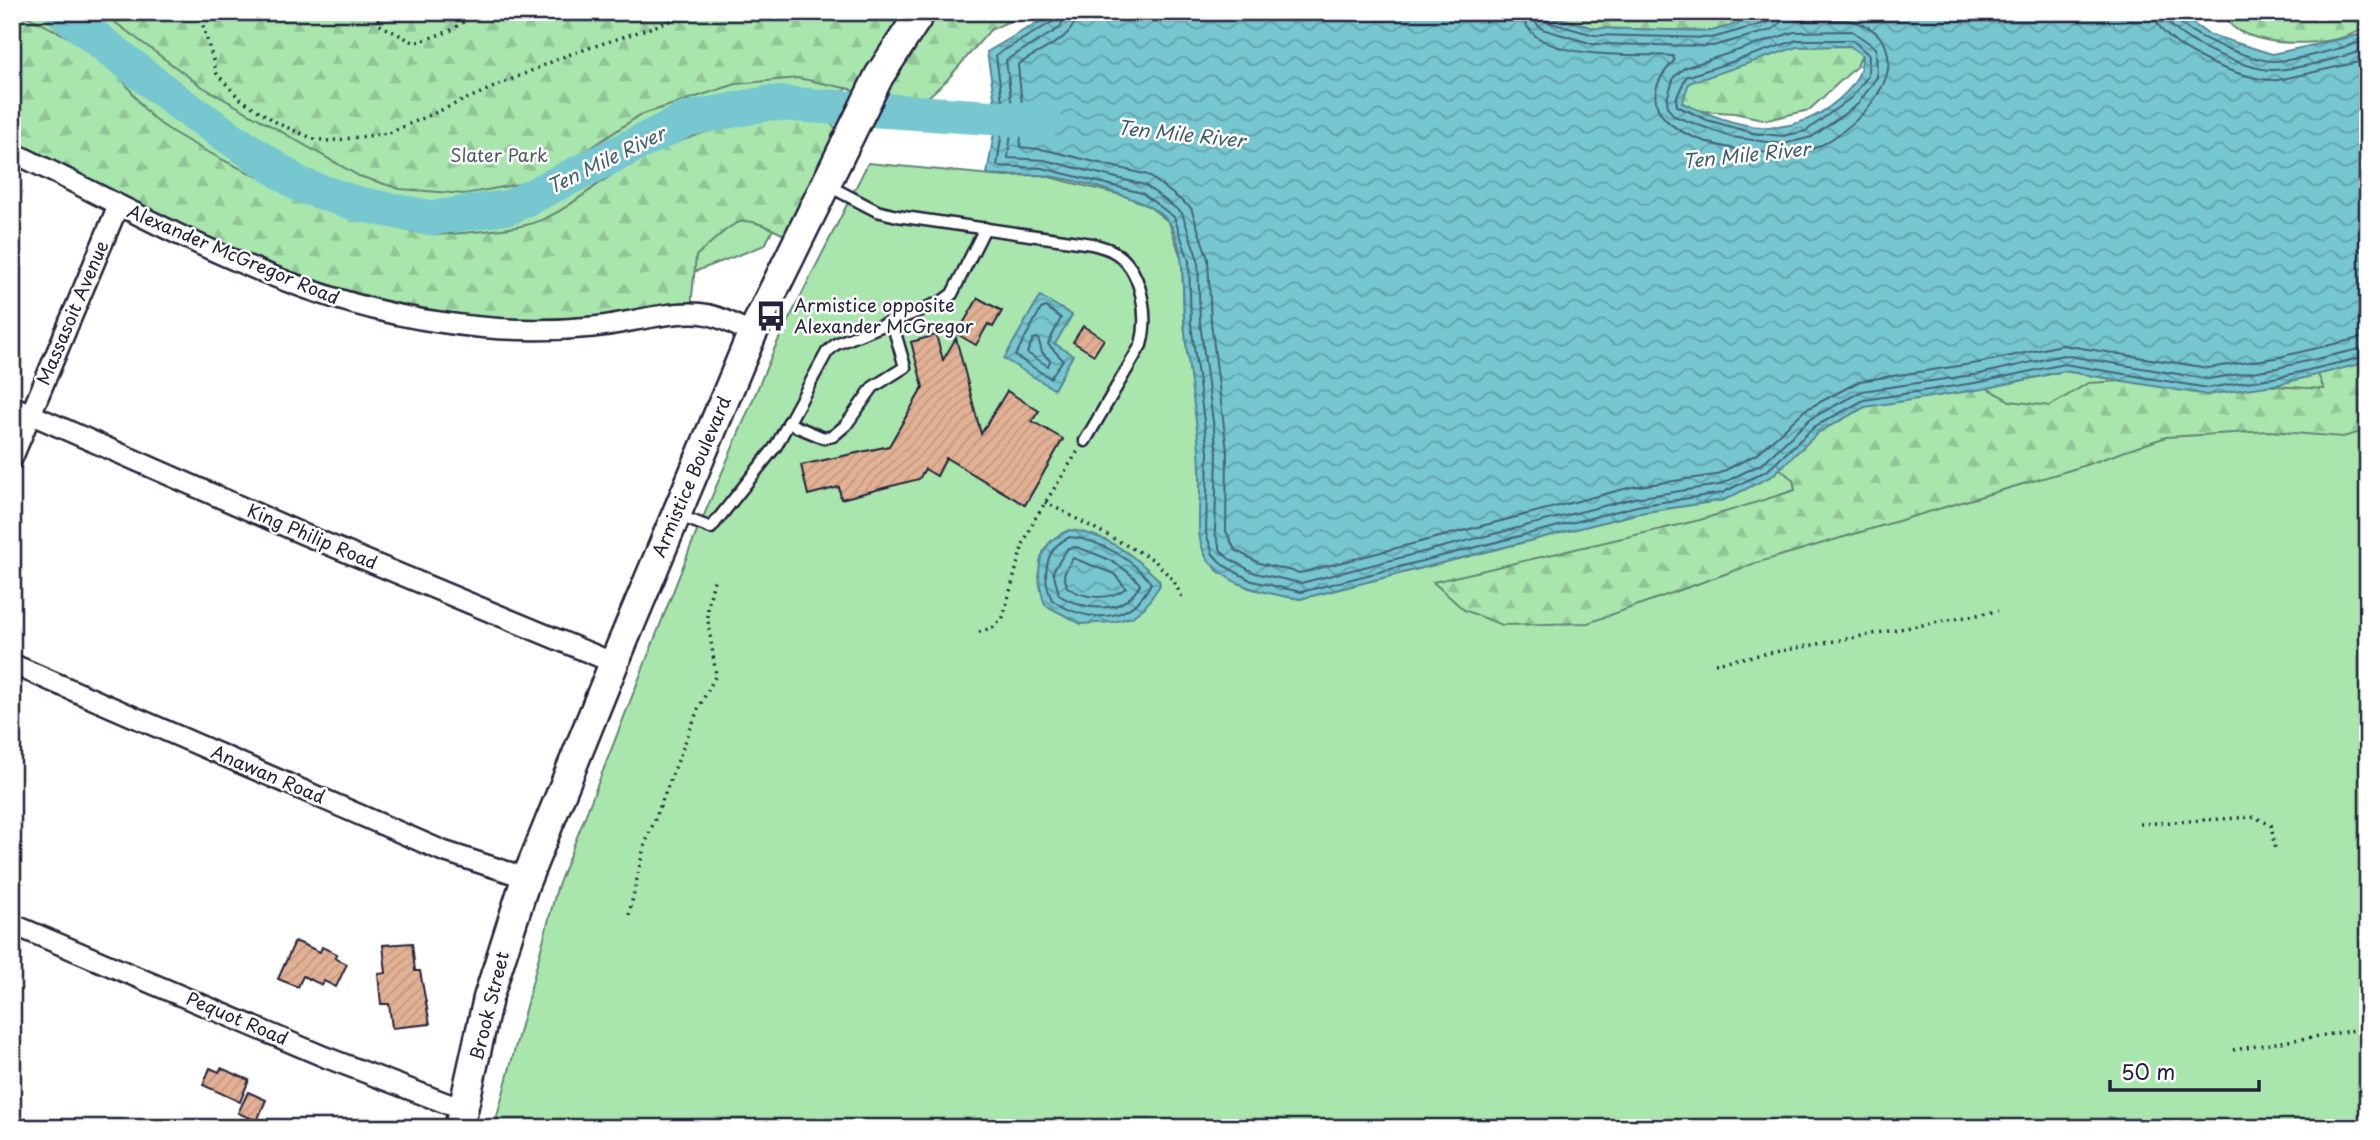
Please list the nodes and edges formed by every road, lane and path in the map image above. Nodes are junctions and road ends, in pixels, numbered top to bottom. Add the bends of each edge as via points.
1 (200, 12) edge
2 (377, 12) edge
3 (478, 12) edge
4 (698, 12) edge
5 (902, 12) edge
6 (920, 12) edge
7 (879, 76) junction
8 (12, 152) edge
9 (826, 184) junction
10 (118, 206) junction
11 (985, 228) junction
12 (891, 319) junction
13 (752, 334) junction
14 (12, 406) edge
15 (30, 414) junction
16 (788, 423) junction
17 (1084, 441) joint
18 (12, 459) edge
19 (1045, 502) junction
20 (676, 514) junction
21 (715, 576) dead end
22 (1182, 597) dead end
23 (1998, 611) dead end
24 (978, 632) dead end
25 (614, 663) junction
26 (1715, 663) dead end
27 (12, 664) edge
28 (2140, 824) dead end
29 (2275, 849) dead end
30 (525, 882) junction
31 (629, 915) dead end
32 (12, 924) edge
33 (2368, 1028) edge
34 (2233, 1050) dead end
35 (461, 1119) edge

1 - 4 path via 217,74 239,98 279,124 329,141 389,133 565,56
2 - 3 path via 378,24 415,43 450,31
5 - 7 main road, Armistice Boulevard
6 - 7 main road, Armistice Boulevard
7 - 9 main road, Armistice Boulevard
8 - 10 street, Alexander McGregor Road
9 - 11 lane via 877,211
9 - 13 main road, Armistice Boulevard
10 - 13 street, Alexander McGregor Road via 296,285 400,315 440,323 538,330 693,313 726,319
10 - 15 street, Massasoit Avenue
11 - 12 lane via 952,293 941,302
11 - 17 lane via 1092,244 1114,252 1137,279 1144,317 1141,345
12 - 16 lane via 827,352
12 - 16 lane via 905,367 873,387 833,436 824,438
13 - 20 main road, Armistice Boulevard
14 - 15 street, King Philip Road
15 - 18 street, Massasoit Avenue
15 - 25 street, King Philip Road
16 - 20 lane via 753,478 711,528
17 - 19 path
19 - 22 path via 1154,560
19 - 24 path via 1023,544 1003,617
20 - 25 main road, Armistice Boulevard
21 - 31 path via 708,621 716,675 640,857
23 - 26 path
25 - 30 main road, Armistice Boulevard
27 - 30 street, Anawan Road via 443,851
28 - 29 path via 2254,817 2272,825
30 - 35 main road, Brook Street via 488,998
32 - 35 street, Pequot Road
33 - 34 path

